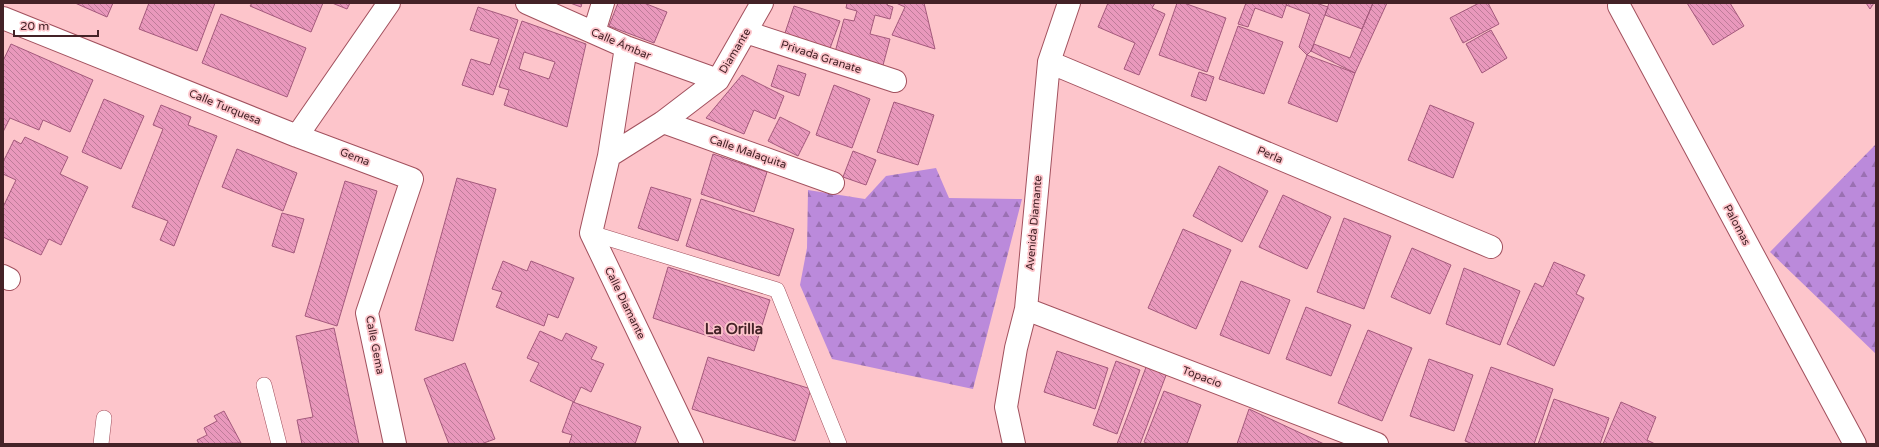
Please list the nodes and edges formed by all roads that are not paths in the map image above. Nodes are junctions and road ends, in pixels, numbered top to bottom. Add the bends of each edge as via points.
1 (389, 3) edge
2 (526, 3) edge
3 (603, 3) edge
4 (762, 3) edge
5 (1069, 3) edge
6 (1619, 6) dead end
7 (3, 18) edge
8 (594, 32) junction
9 (746, 32) junction
10 (626, 47) junction
11 (1049, 62) junction
12 (718, 80) junction
13 (895, 81) dead end
14 (662, 122) junction
15 (297, 136) junction
16 (609, 156) junction
17 (412, 179) joint
18 (833, 182) dead end
19 (591, 233) junction
20 (1491, 247) dead end
21 (1026, 310) junction
22 (264, 385) dead end
23 (104, 418) dead end
24 (101, 444) edge
25 (279, 444) edge
26 (395, 444) edge
27 (692, 444) edge
28 (840, 444) edge
29 (1014, 444) edge
30 (1377, 444) edge
31 (1855, 444) edge

1 - 15 street
2 - 8 street, Calle Ámbar
3 - 8 street
4 - 9 street, Diamante
5 - 11 street, Avenida Diamante
6 - 31 street, Palomas
7 - 15 street, Calle Turquesa
8 - 10 street, Calle Ámbar
9 - 12 street, Diamante
9 - 13 street, Privada Granate
10 - 12 street, Calle Ámbar
10 - 16 street
11 - 20 street, Perla
11 - 21 street, Avenida Diamante
12 - 14 street, Diamante
14 - 16 street
14 - 18 street, Calle Malaquita
15 - 17 street, Gema
16 - 19 street
17 - 26 street, Calle Gema via 367,313
19 - 27 street, Calle Diamante
19 - 28 lane via 777,290
21 - 29 street, Avenida Diamante via 1016,348 1006,407
21 - 30 street, Topacio
22 - 25 lane
23 - 24 lane

